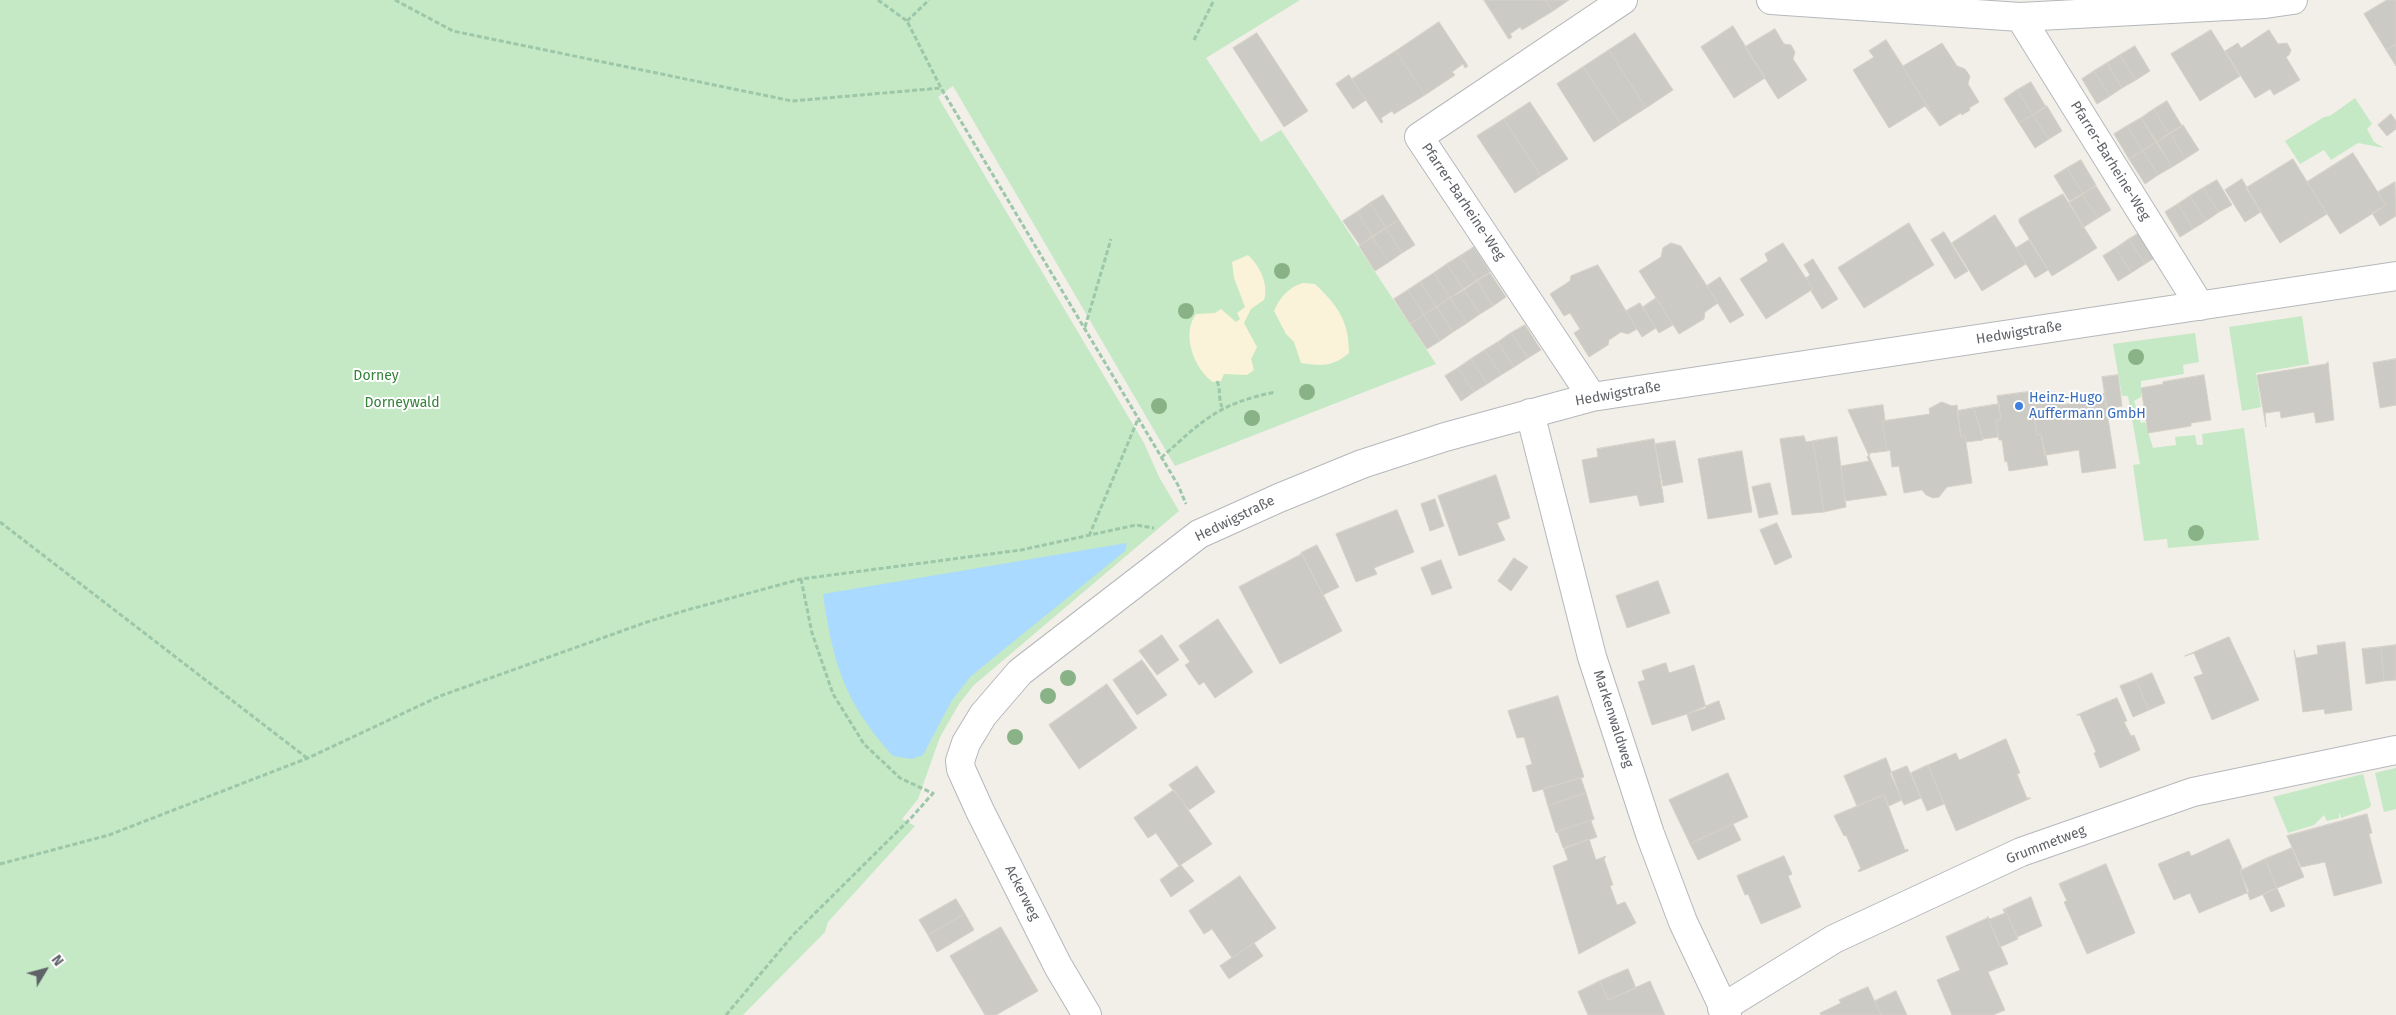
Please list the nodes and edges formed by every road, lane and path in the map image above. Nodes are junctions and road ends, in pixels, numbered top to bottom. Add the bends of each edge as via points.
1 (395, 0) edge
2 (878, 0) edge
3 (929, 0) edge
4 (1214, 0) edge
5 (1623, 0) edge
6 (1771, 0) edge
7 (2293, 0) edge
8 (2263, 2) edge
9 (2020, 17) junction
10 (908, 21) junction
11 (1194, 40) dead end
12 (941, 88) junction
13 (1111, 239) dead end
14 (2396, 276) edge
15 (2200, 306) junction
16 (1085, 328) junction
17 (1217, 381) dead end
18 (1276, 392) dead end
19 (1592, 397) junction
20 (1222, 408) junction
21 (1530, 413) junction
22 (1138, 419) junction
23 (1161, 458) junction
24 (0, 522) edge
25 (1199, 534) junction
26 (1089, 536) junction
27 (801, 579) junction
28 (2396, 750) edge
29 (308, 758) junction
30 (961, 769) junction
31 (932, 793) junction
32 (0, 864) edge
33 (1725, 1011) edge
34 (726, 1015) edge
35 (1086, 1015) edge

1 - 12 path via 453,31 792,101
2 - 10 path
3 - 10 path
4 - 11 path
5 - 19 street, Pfarrer-Barheine-Weg via 1419,137
6 - 9 street
7 - 8 street
8 - 9 street
9 - 15 street, Pfarrer-Barheine-Weg
10 - 12 path
12 - 16 path
13 - 16 path
14 - 15 street, Hedwigstraße
15 - 19 street, Hedwigstraße
16 - 22 path
17 - 20 path
18 - 20 path via 1247,397
19 - 21 street, Hedwigstraße
20 - 23 path via 1197,425
21 - 25 street, Hedwigstraße via 1362,464
21 - 33 street, Markenwaldweg via 1595,666 1679,913
22 - 23 path
22 - 26 path
23 - 25 path via 1178,486
24 - 29 path
25 - 26 path via 1136,525
25 - 30 street, Hedwigstraße via 1020,672 992,702 972,733 962,753
26 - 27 path via 1021,550
27 - 29 path via 647,622 440,696
27 - 31 path via 812,633 833,694 864,744 900,778
28 - 33 street, Grummetweg via 2193,792 2021,852 1834,940
29 - 32 path via 109,835
30 - 31 path
30 - 35 street, Ackerweg via 1058,966
31 - 34 path via 793,936

